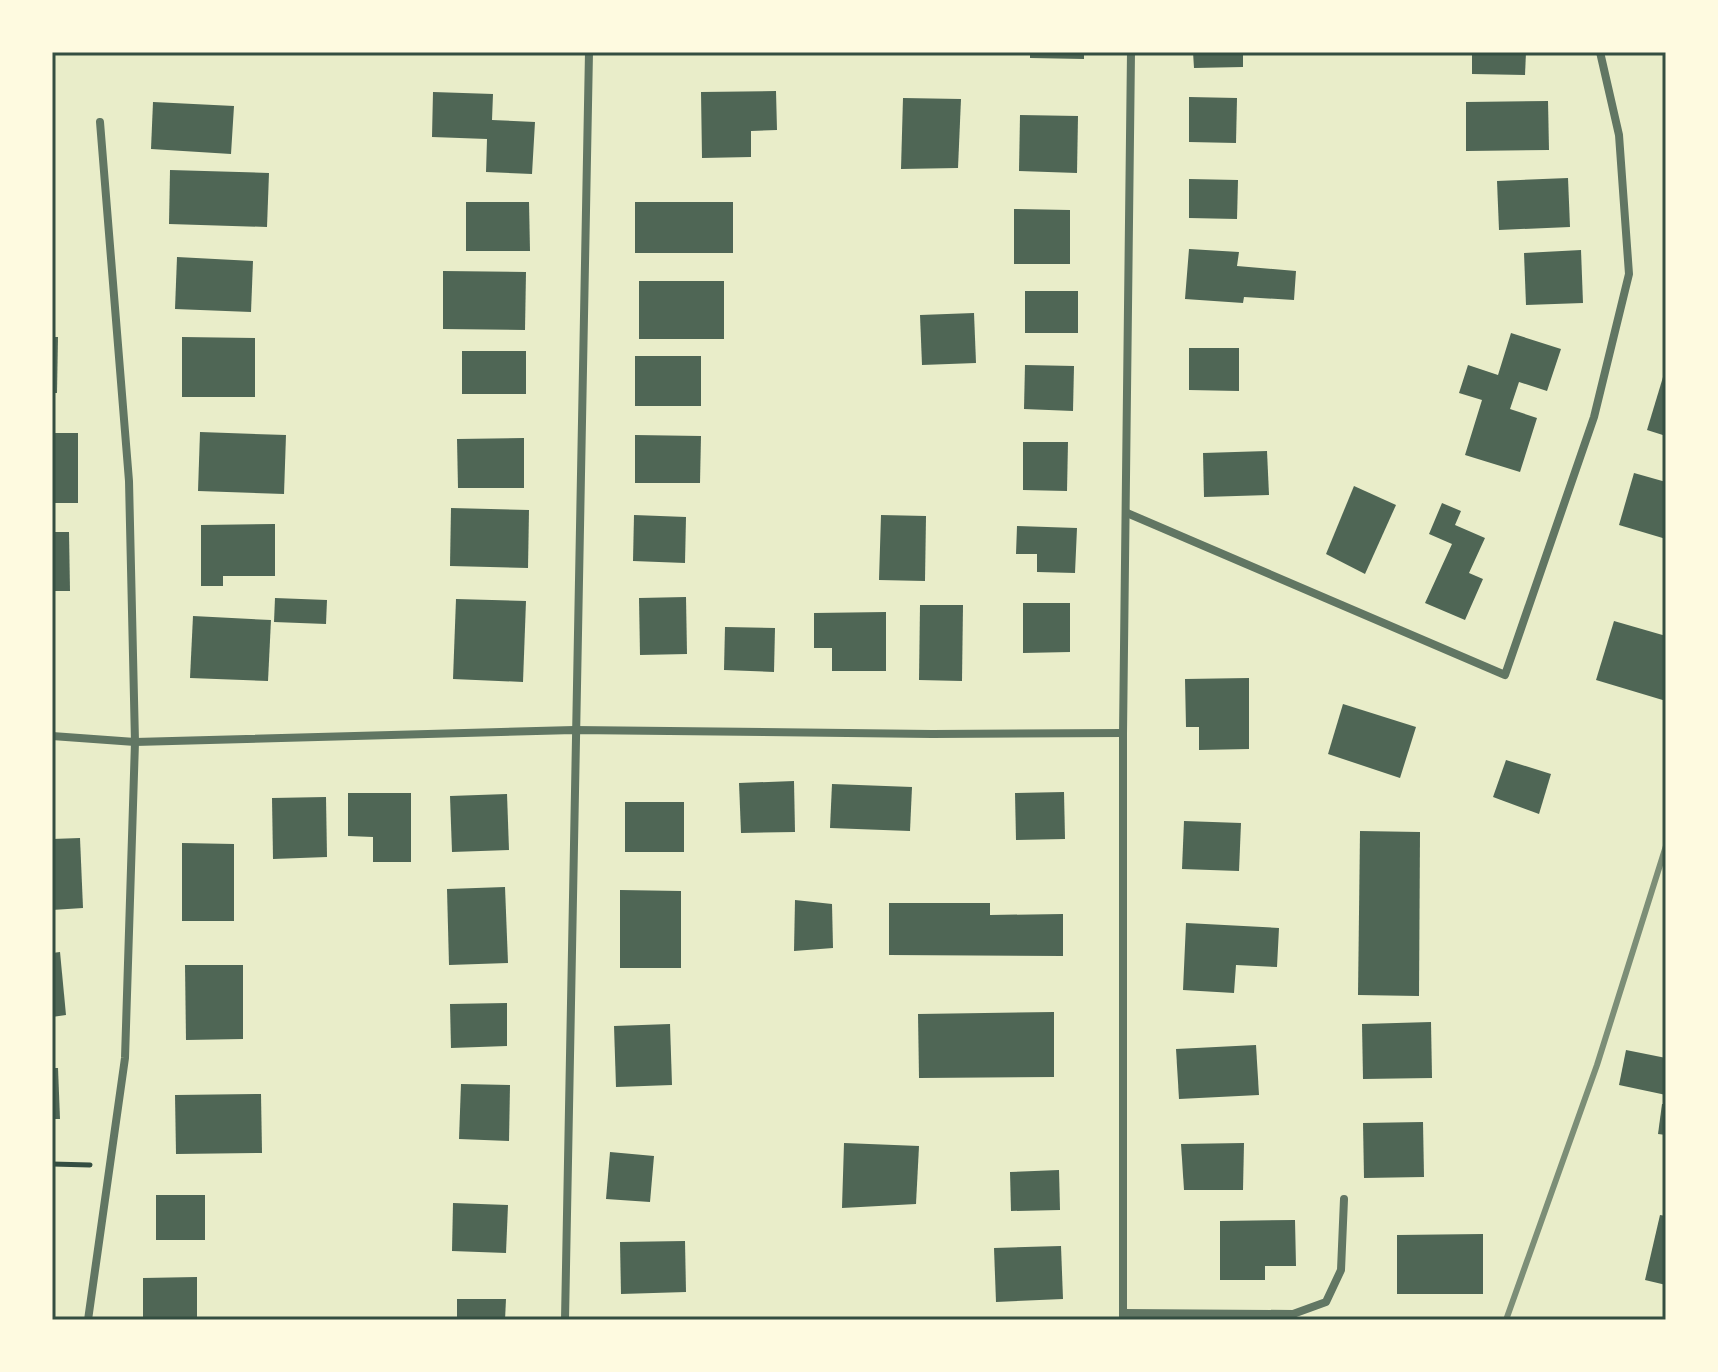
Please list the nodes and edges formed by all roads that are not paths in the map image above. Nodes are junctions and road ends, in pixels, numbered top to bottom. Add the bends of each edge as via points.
1 (589, 52) edge
2 (1131, 52) edge
3 (1600, 52) edge
4 (100, 122) dead end
5 (1127, 513) junction
6 (574, 730) junction
7 (1123, 733) junction
8 (52, 736) edge
9 (135, 742) junction
10 (1344, 1199) dead end
11 (1123, 1317) edge
12 (88, 1320) edge
13 (565, 1320) edge

1 - 6 street
2 - 5 street
3 - 5 street via 1619,135 1629,274 1594,417 1505,675
4 - 9 street via 129,481
5 - 7 street
6 - 7 street
6 - 9 street
6 - 13 street
7 - 11 street
8 - 9 street
9 - 12 street via 125,1058
10 - 11 street via 1341,1270 1326,1302 1293,1314

